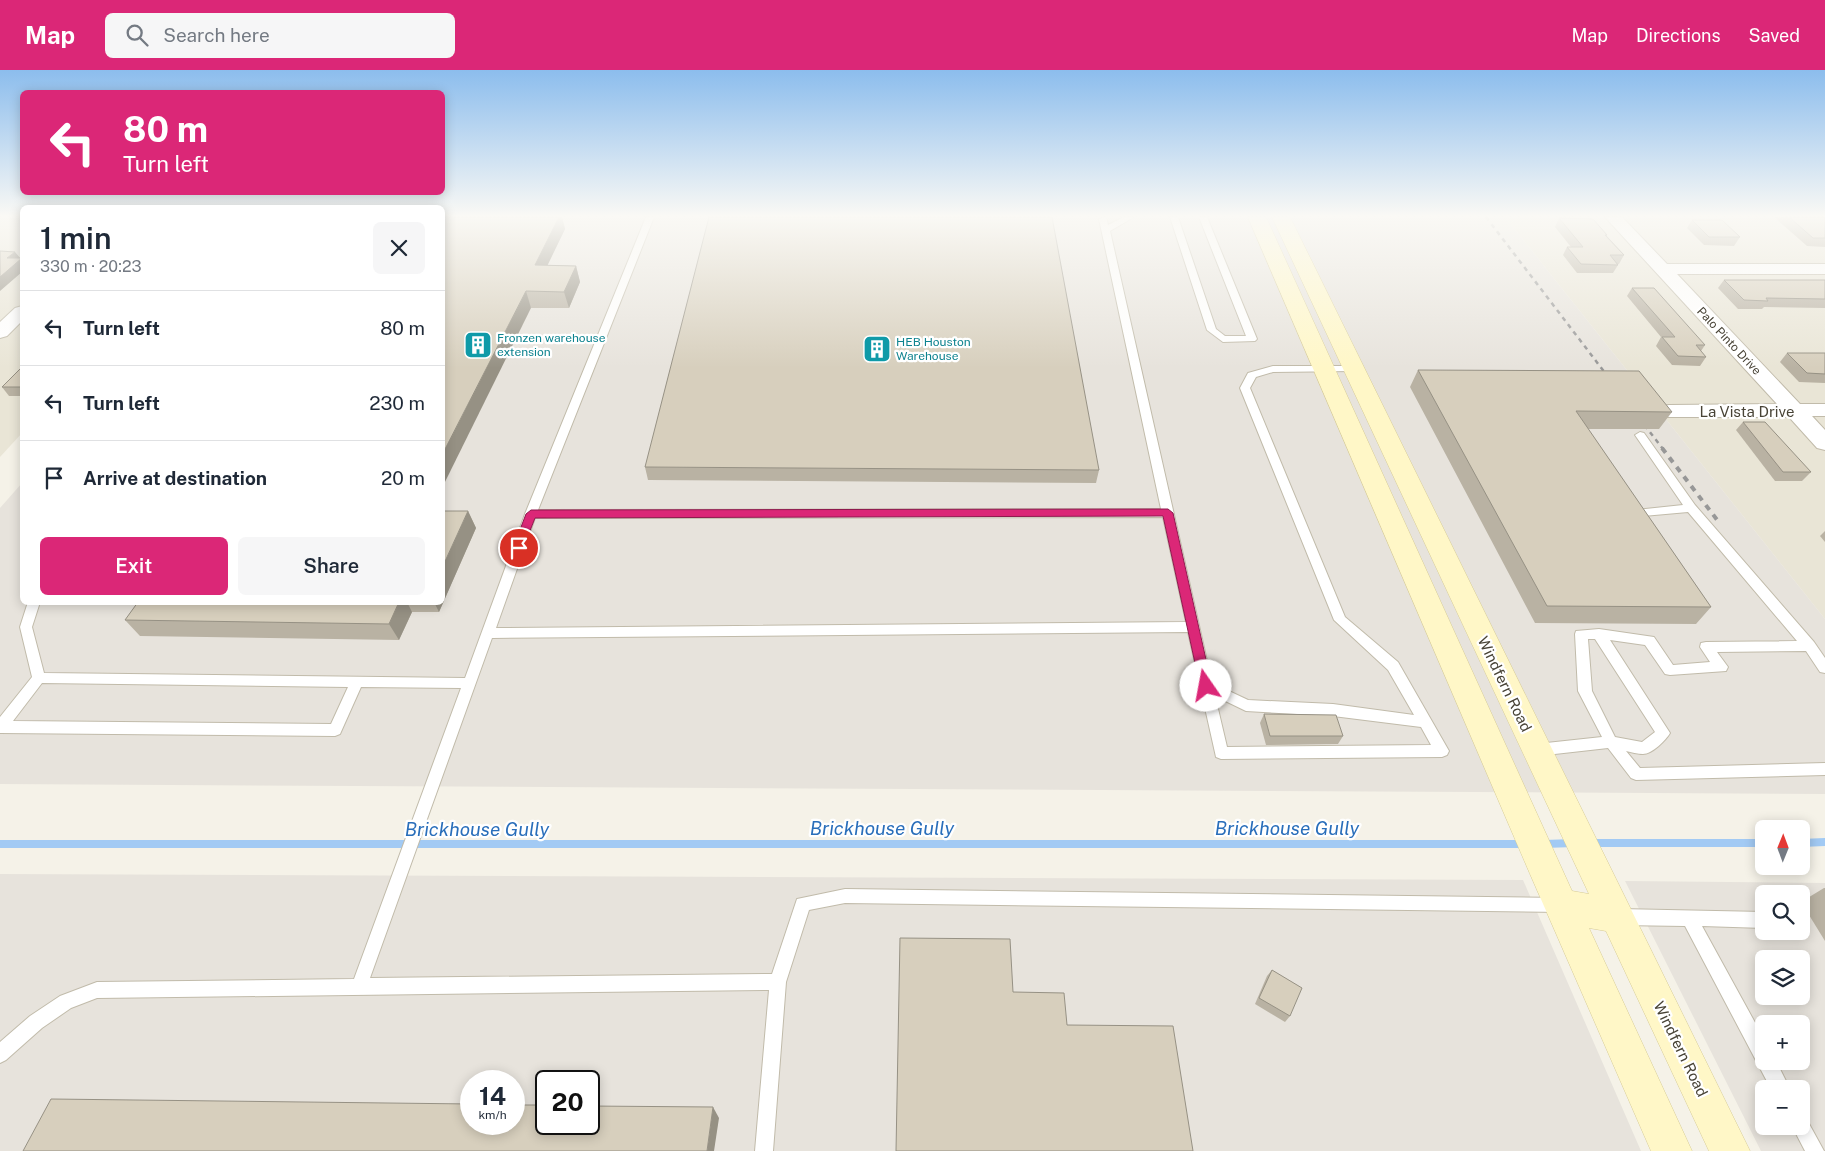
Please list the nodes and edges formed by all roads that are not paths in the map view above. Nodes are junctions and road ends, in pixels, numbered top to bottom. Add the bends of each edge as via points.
1 (630, 267) edge
2 (1113, 267) edge
3 (1191, 267) edge
4 (1223, 267) edge
5 (1279, 267) edge
6 (1305, 267) edge
7 (1661, 268) joint
8 (1825, 269) edge
9 (20, 314) edge
10 (0, 332) edge
11 (1323, 367) junction
12 (1354, 368) junction
13 (1794, 410) junction
14 (1825, 410) edge
15 (1669, 411) edge
16 (1640, 435) dead end
17 (1825, 443) edge
18 (1691, 508) junction
19 (1168, 513) junction
20 (531, 514) junction
21 (1636, 514) edge
22 (33, 605) edge
23 (1193, 627) junction
24 (488, 633) junction
25 (1599, 634) junction
26 (1809, 646) junction
27 (1825, 668) edge
28 (39, 678) junction
29 (356, 683) junction
30 (470, 683) junction
31 (1206, 686) junction
32 (1425, 722) junction
33 (1, 727) edge
34 (1611, 742) junction
35 (1537, 750) junction
36 (1825, 769) edge
37 (1554, 890) junction
38 (1617, 917) junction
39 (1690, 920) junction
40 (1755, 920) edge
41 (778, 982) junction
42 (359, 987) junction
43 (1755, 1040) edge
44 (0, 1054) edge
45 (1806, 1135) edge
46 (764, 1151) edge
47 (1672, 1151) edge
48 (1730, 1151) edge
49 (1814, 1151) edge

1 - 20 lane
2 - 19 lane
3 - 4 lane via 1212,330 1223,339 1252,339
5 - 11 street
6 - 12 street, Windfern Road
7 - 8 street
7 - 13 street, Palo Pinto Drive
9 - 10 street
11 - 12 lane
11 - 32 lane via 1273,369 1252,375 1245,388 1340,620 1393,666
11 - 37 street
12 - 35 street, Windfern Road
13 - 14 street, La Vista Drive
13 - 15 street, La Vista Drive
13 - 17 street, Palo Pinto Drive
16 - 18 lane
18 - 21 lane
18 - 26 lane
19 - 20 lane
19 - 23 lane
20 - 24 lane
22 - 28 lane via 26,627
23 - 24 lane
23 - 31 lane
24 - 30 lane
25 - 26 lane via 1649,641 1670,670 1721,666 1706,647
25 - 34 lane via 1581,634 1585,691
25 - 34 lane via 1663,733 1644,748
26 - 27 lane
28 - 29 lane
28 - 33 lane
29 - 30 lane
29 - 33 lane via 334,730
30 - 42 lane
31 - 32 lane via 1246,705 1333,710
31 - 32 lane via 1221,753 1442,751
34 - 35 lane
34 - 36 lane via 1636,774
35 - 38 street, Windfern Road
37 - 38 street
37 - 41 lane via 845,896 803,904
37 - 47 street
38 - 39 lane
38 - 48 street, Windfern Road
39 - 40 lane
39 - 43 lane
41 - 42 lane
41 - 46 lane
42 - 44 lane via 97,990 66,1002 36,1022
45 - 49 lane

